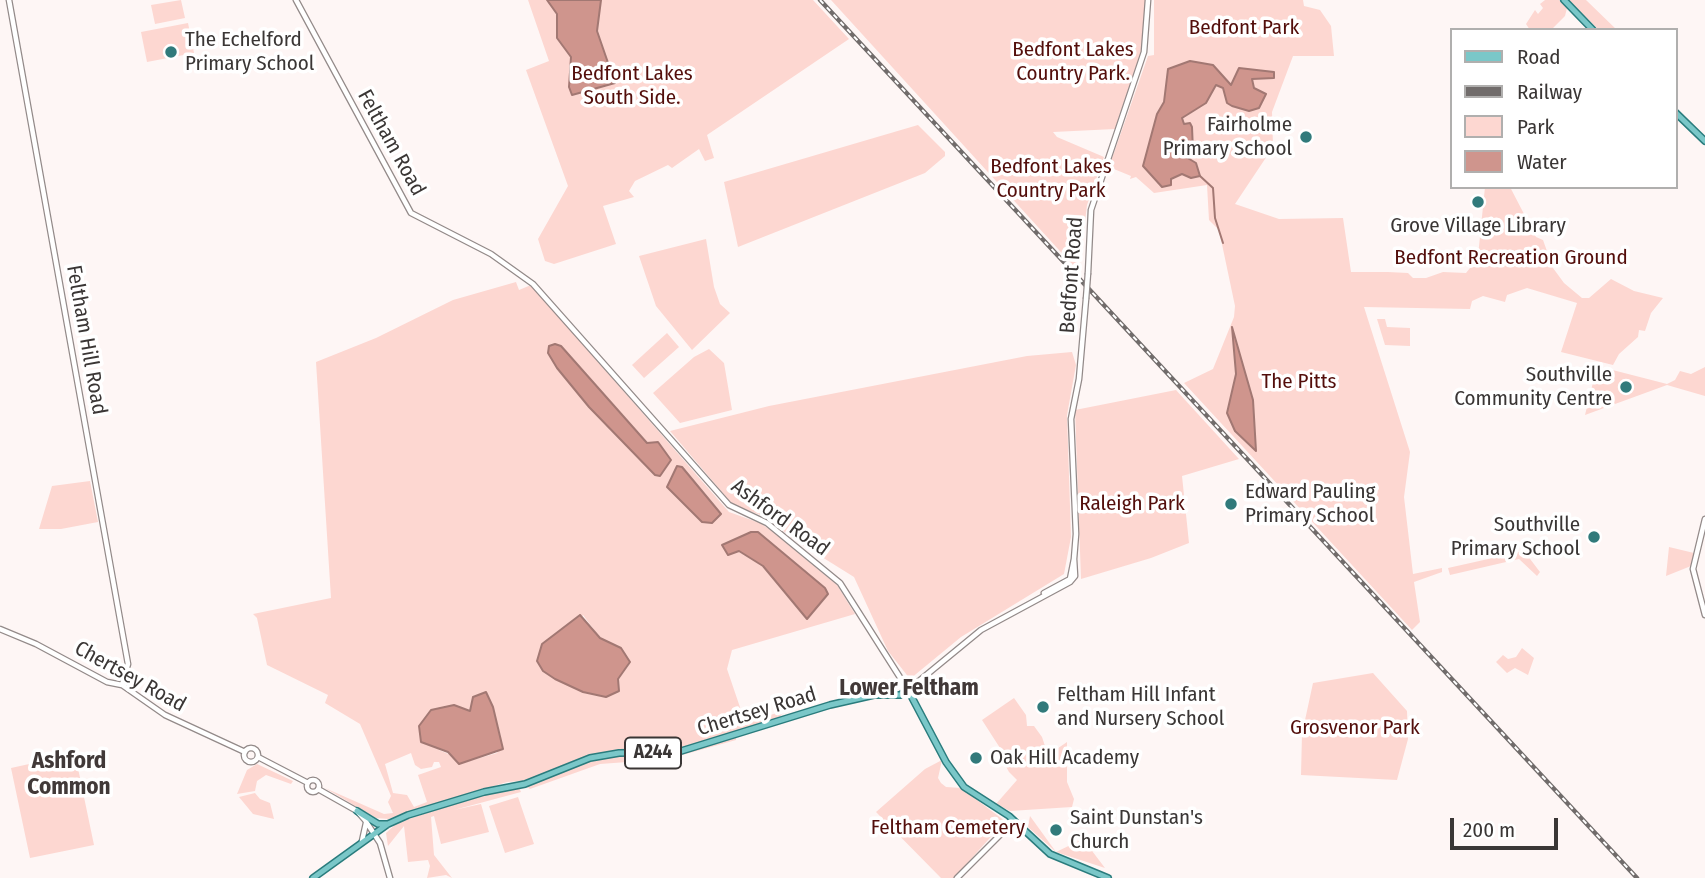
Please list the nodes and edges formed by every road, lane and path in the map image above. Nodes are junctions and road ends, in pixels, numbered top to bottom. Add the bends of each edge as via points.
1 (9, 0) edge
2 (296, 0) edge
3 (1148, 0) edge
4 (1564, 0) edge
5 (1591, 28) edge
6 (1677, 113) edge
7 (1705, 141) edge
8 (533, 285) joint
9 (1705, 519) edge
10 (1705, 615) edge
11 (0, 629) edge
12 (122, 685) junction
13 (908, 690) junction
14 (245, 752) junction
15 (258, 757) junction
16 (357, 811) junction
17 (365, 820) junction
18 (1014, 821) junction
19 (388, 824) junction
20 (375, 834) junction
21 (360, 845) junction
22 (313, 878) edge
23 (390, 878) edge
24 (957, 878) edge
25 (1108, 878) edge

1 - 12 street, Feltham Hill Road via 128,664
2 - 8 street, Feltham Road via 411,213 494,256
3 - 13 street, Bedfont Road, bridge via 1144,52 1091,210 1081,365 1071,419 1076,534 1073,577 963,643
4 - 5 main road
6 - 7 main road
8 - 13 street, Ashford Road via 729,505 767,523 840,583
9 - 10 street via 1693,569
11 - 12 street, Chertsey Road via 107,682
12 - 14 street, Chertsey Road via 161,713
13 - 18 main road, Ashford Road via 959,782
13 - 19 main road, Chertsey Road / A244 via 830,705 678,752 590,758 525,784 484,792
14 - 15 street via 253,748
14 - 15 street via 248,762
15 - 16 street via 307,783 310,791 318,789
16 - 17 street
16 - 19 main road
17 - 20 street
17 - 21 street
18 - 24 street
18 - 25 main road, Ashford Road via 1050,854
19 - 20 main road, Chertsey Road / A244
20 - 21 main road, A244
20 - 23 street
21 - 22 main road, A244

